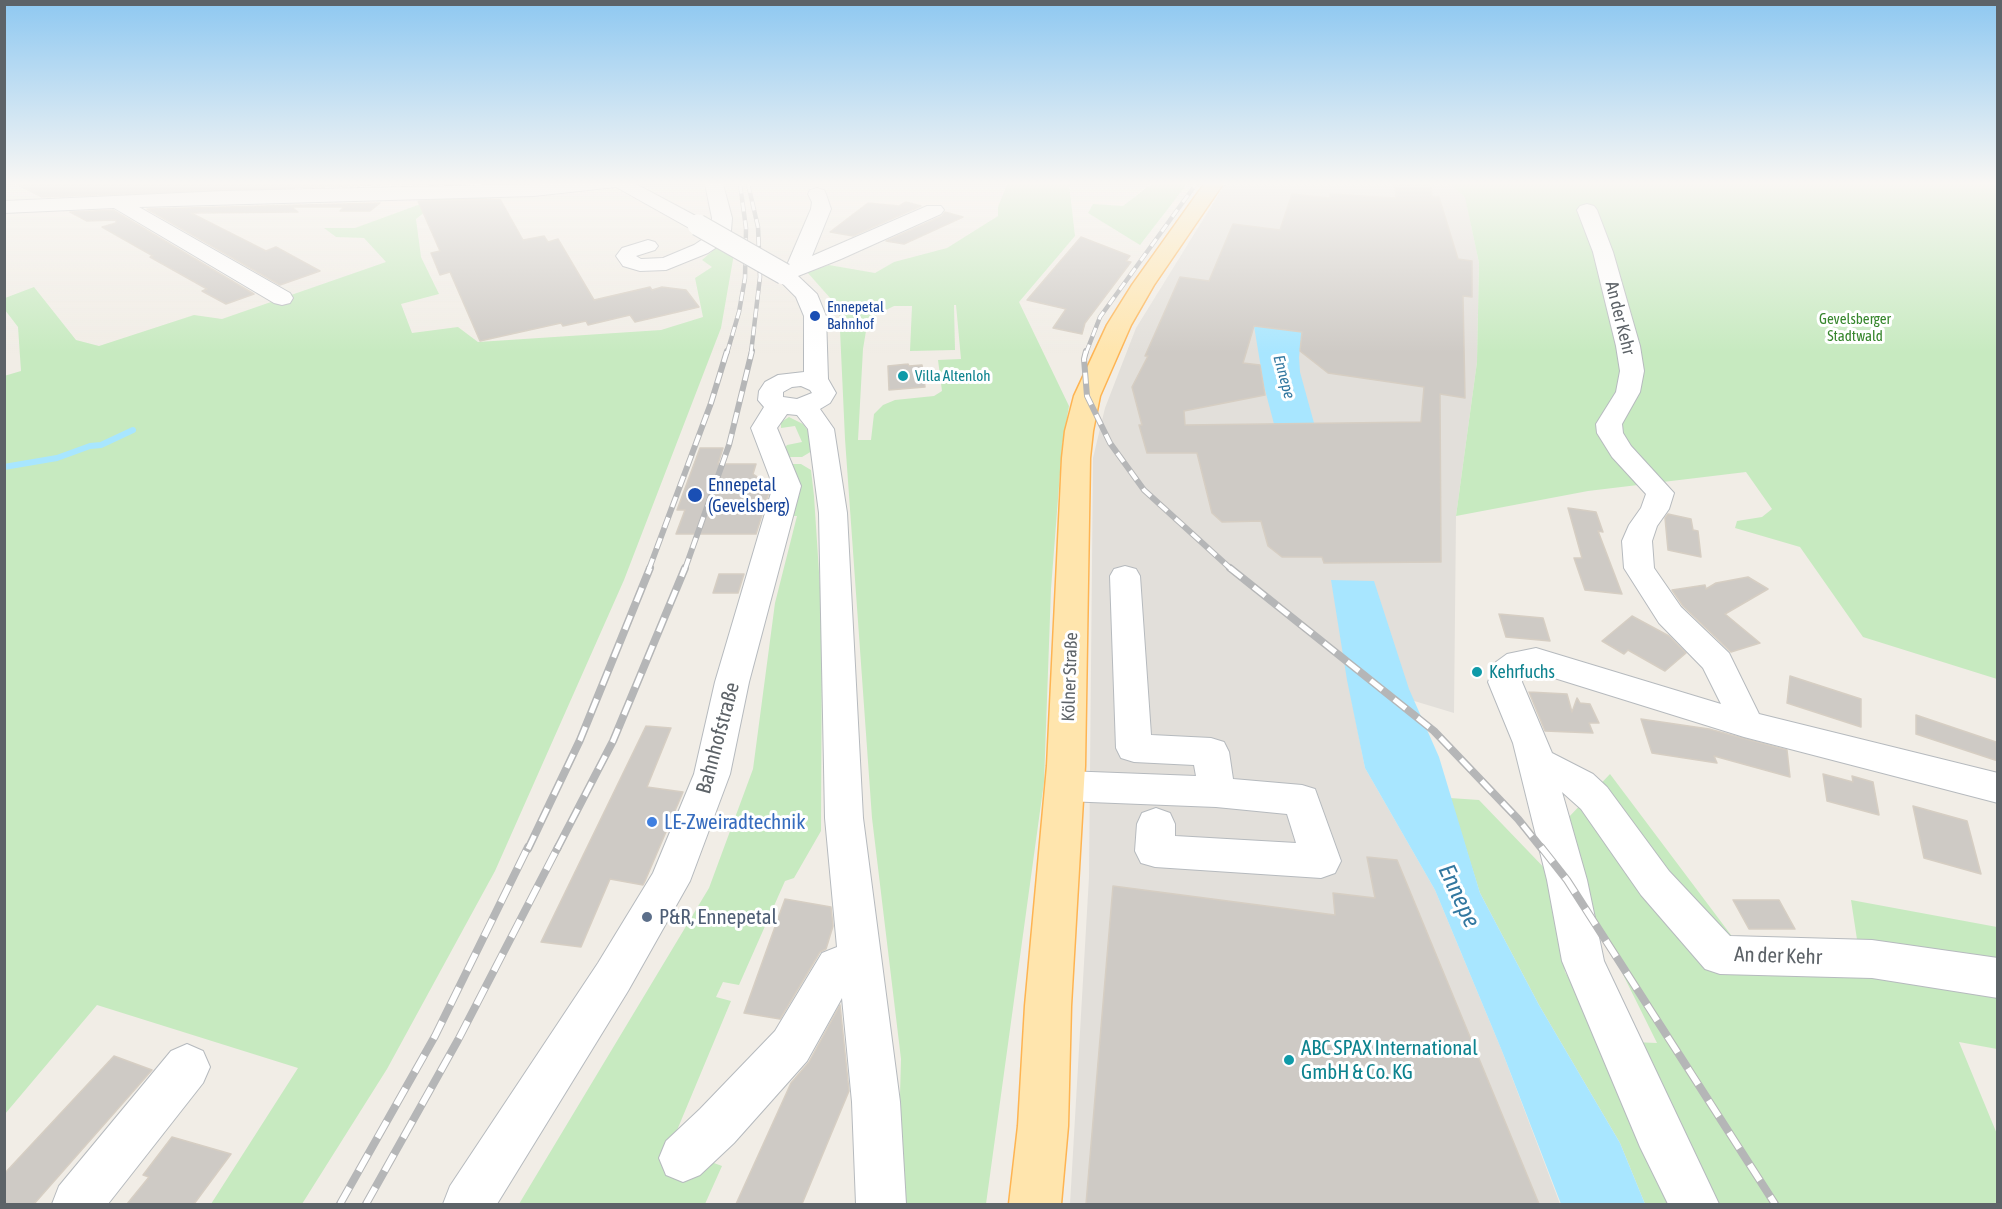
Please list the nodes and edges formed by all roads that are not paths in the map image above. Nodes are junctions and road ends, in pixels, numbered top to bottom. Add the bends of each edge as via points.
1 (184, 240) edge
2 (713, 240) edge
3 (728, 240) edge
4 (806, 240) edge
5 (863, 240) edge
6 (1174, 240) edge
7 (1599, 240) edge
8 (648, 246) dead end
9 (790, 272) junction
10 (282, 298) dead end
11 (803, 395) junction
12 (1125, 576) dead end
13 (1744, 723) junction
14 (1535, 762) junction
15 (1065, 786) junction
16 (1998, 788) edge
17 (1216, 792) junction
18 (1156, 824) dead end
19 (859, 962) junction
20 (1998, 978) edge
21 (187, 1067) dead end
22 (683, 1158) dead end
23 (77, 1204) edge
24 (468, 1204) edge
25 (881, 1204) edge
26 (1035, 1204) edge
27 (1694, 1204) edge

1 - 10 street
2 - 8 street via 666,264 640,264 630,262 626,256
3 - 9 street, Bahnhofstraße, bridge
4 - 9 street
5 - 9 street
6 - 15 main road, Kölner Straße via 1119,324 1086,400 1076,458
7 - 13 street, An der Kehr via 1632,371 1628,392 1609,424 1610,433 1621,451 1660,493 1637,541 1639,568 1670,615 1717,662
9 - 11 street, Bahnhofstraße via 806,294 800,365
11 - 19 street via 821,429 830,483 844,818
11 - 24 street, Bahnhofstraße via 769,417 764,428 787,486 732,682 712,774 670,881
12 - 17 street via 1134,748 1211,752
13 - 14 street via 1548,663 1519,662 1508,670 1505,682
13 - 16 street
14 - 20 street, An der Kehr via 1572,779 1594,798 1655,883 1720,955 1872,959
14 - 27 street via 1567,880 1583,961
15 - 17 street
15 - 26 main road, Kölner Straße
17 - 18 street via 1302,800 1321,861 1155,851
19 - 22 street via 837,967 791,1046
19 - 25 street via 876,1102
21 - 23 street

